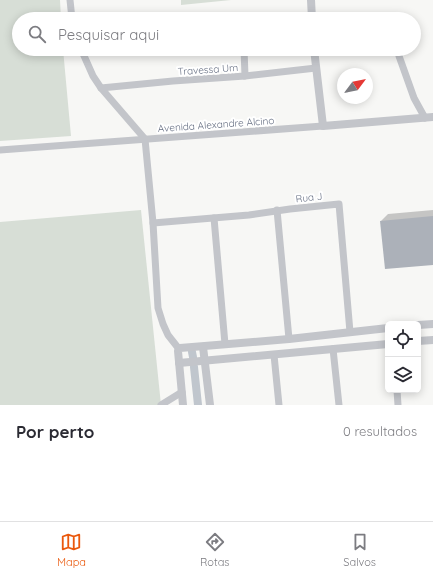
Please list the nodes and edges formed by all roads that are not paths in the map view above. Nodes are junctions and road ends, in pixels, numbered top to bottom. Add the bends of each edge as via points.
1 (70, 0) edge
2 (311, 0) edge
3 (71, 12) edge
4 (312, 12) edge
5 (84, 56) edge
6 (244, 56) edge
7 (315, 56) edge
8 (399, 56) dead end
9 (316, 68) junction
10 (245, 76) junction
11 (101, 88) junction
12 (429, 117) edge
13 (323, 126) junction
14 (145, 140) junction
15 (0, 150) edge
16 (277, 210) junction
17 (214, 218) junction
18 (153, 223) junction
19 (433, 324) edge
20 (421, 325) edge
21 (385, 328) edge
22 (350, 332) junction
23 (289, 339) junction
24 (433, 340) edge
25 (421, 341) edge
26 (225, 344) junction
27 (385, 344) edge
28 (203, 347) junction
29 (179, 349) junction
30 (333, 349) junction
31 (274, 355) junction
32 (205, 361) junction
33 (179, 363) junction
34 (182, 392) junction
35 (397, 393) edge
36 (161, 405) edge
37 (183, 405) edge
38 (210, 405) edge
39 (279, 405) edge
40 (338, 405) edge
41 (398, 405) edge

1 - 3 street
2 - 4 street
5 - 11 street
6 - 10 street
7 - 9 street
8 - 12 street via 414,98
9 - 10 street, Travessa Um
9 - 13 street
10 - 11 street, Travessa Um
11 - 14 street
12 - 13 street, Avenida Alexandre Alcino
13 - 14 street, Avenida Alexandre Alcino
14 - 15 street, Avenida Alexandre Alcino
14 - 18 street
16 - 17 street, Rua J
16 - 22 street, Rua J via 339,204
16 - 23 street
17 - 18 street, Rua J
17 - 26 street
18 - 29 street via 158,308 168,335
19 - 20 street
21 - 22 street
22 - 23 street
23 - 26 street
24 - 25 street
26 - 28 street
27 - 30 street
28 - 29 street
28 - 32 street
29 - 33 street
30 - 31 street
30 - 40 street
31 - 32 street
31 - 39 street
32 - 33 street
32 - 38 street
33 - 34 street
34 - 36 street
34 - 37 street
35 - 41 street

